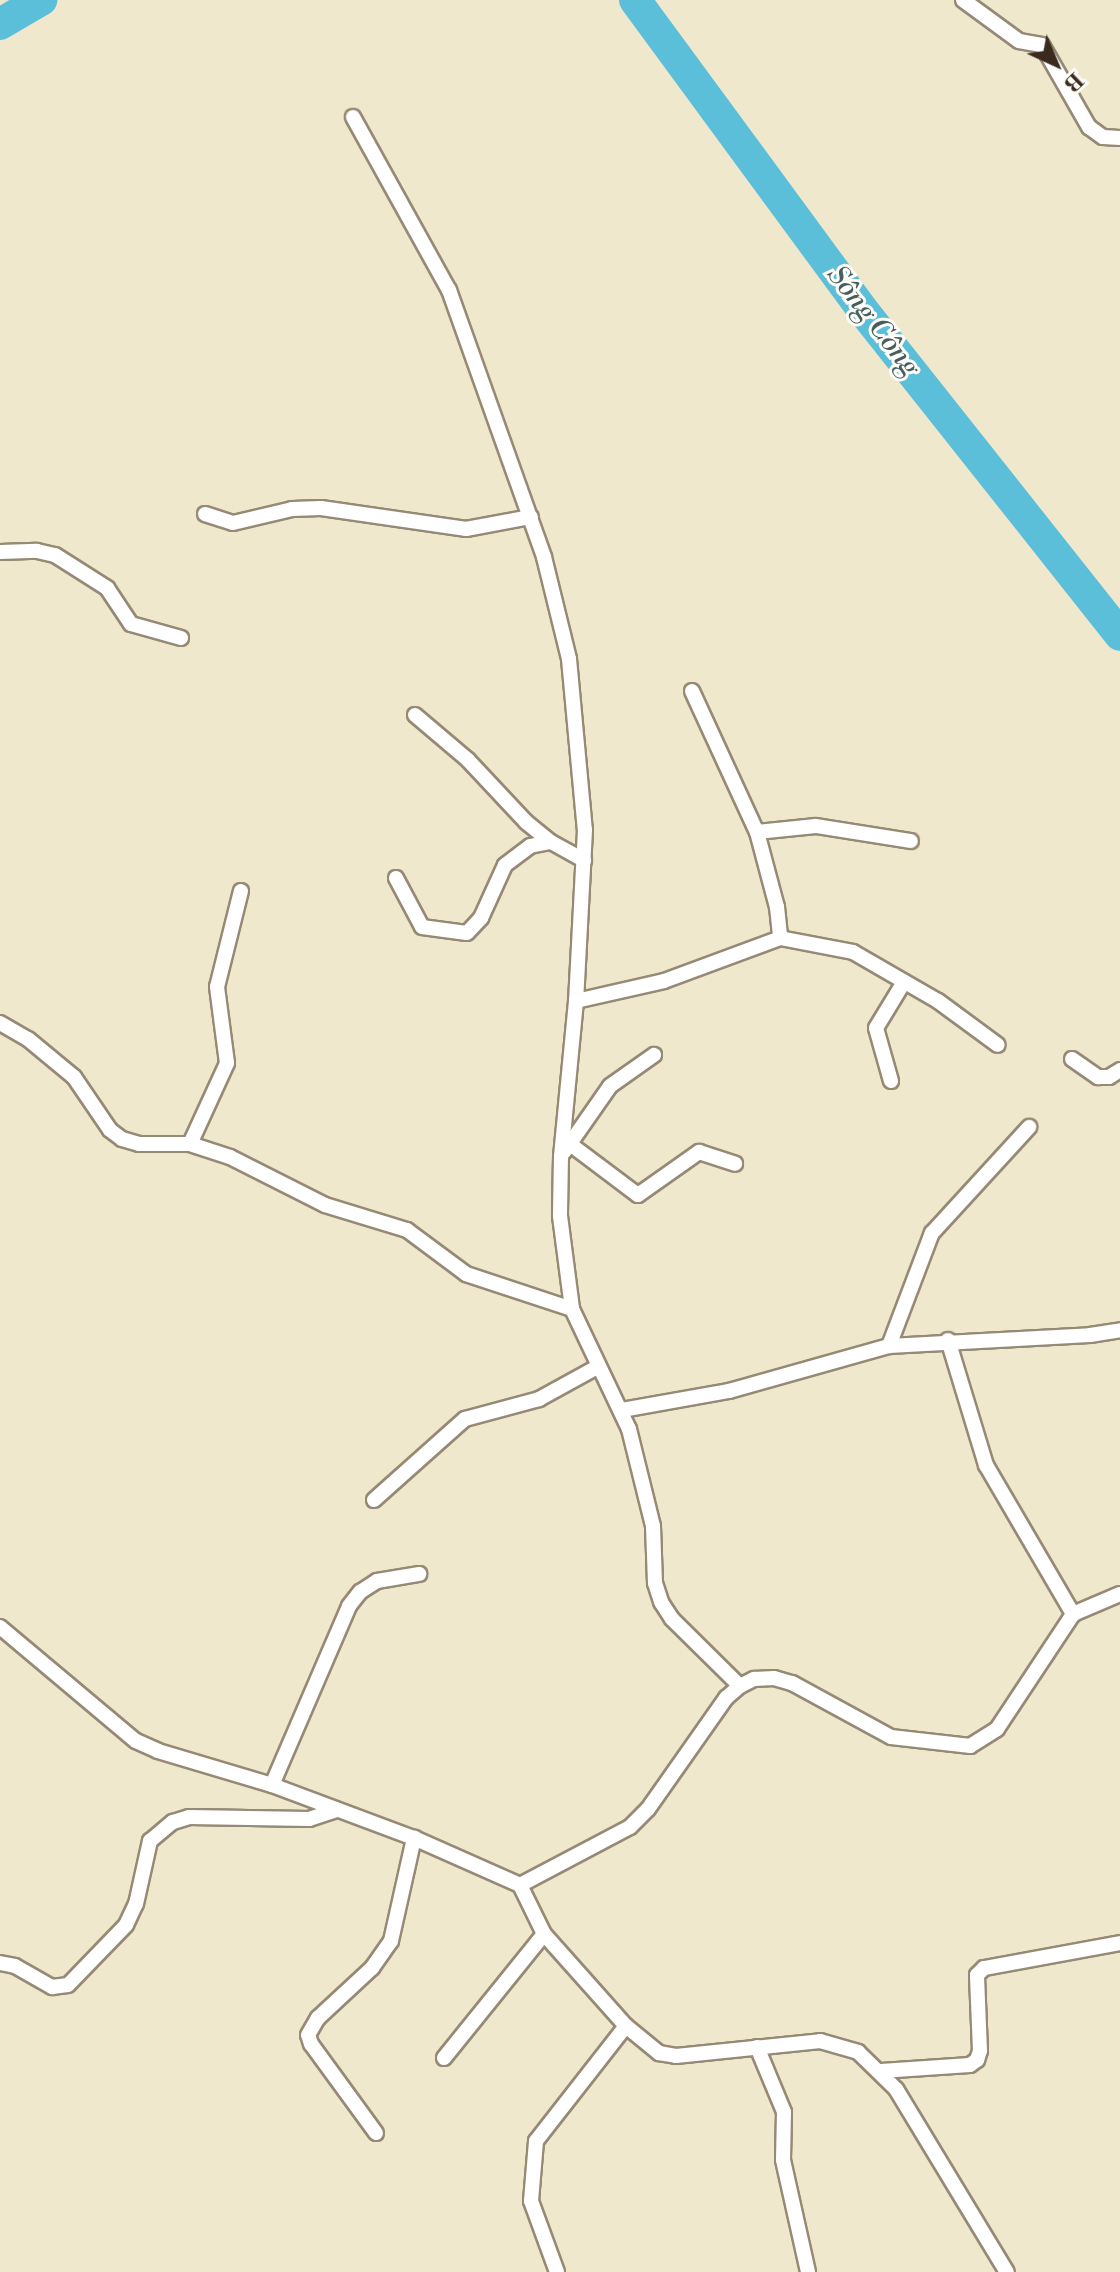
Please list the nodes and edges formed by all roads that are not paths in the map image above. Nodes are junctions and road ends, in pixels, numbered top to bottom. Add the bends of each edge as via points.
1 (963, 0) edge
2 (353, 117) dead end
3 (1120, 138) edge
4 (205, 514) dead end
5 (531, 517) junction
6 (0, 552) edge
7 (181, 638) dead end
8 (692, 691) dead end
9 (415, 715) dead end
10 (757, 832) junction
11 (911, 841) dead end
12 (551, 842) junction
13 (584, 860) junction
14 (396, 878) dead end
15 (241, 891) dead end
16 (780, 938) junction
17 (904, 982) junction
18 (576, 1001) junction
19 (0, 1023) edge
20 (998, 1045) dead end
21 (654, 1055) dead end
22 (1072, 1059) dead end
23 (1120, 1070) edge
24 (891, 1081) dead end
25 (1029, 1127) dead end
26 (190, 1144) junction
27 (566, 1150) junction
28 (735, 1164) dead end
29 (572, 1309) junction
30 (1120, 1330) edge
31 (948, 1340) junction
32 (889, 1346) junction
33 (599, 1366) junction
34 (622, 1410) junction
35 (374, 1500) dead end
36 (419, 1574) dead end
37 (1120, 1594) edge
38 (1073, 1614) junction
39 (0, 1627) edge
40 (740, 1686) junction
41 (272, 1785) junction
42 (336, 1810) junction
43 (414, 1838) junction
44 (520, 1885) junction
45 (544, 1934) junction
46 (1120, 1943) edge
47 (0, 1963) edge
48 (626, 2026) junction
49 (757, 2047) junction
50 (444, 2058) dead end
51 (881, 2071) junction
52 (376, 2133) dead end
53 (557, 2272) edge
54 (808, 2272) edge
55 (1007, 2272) edge

1 - 3 street via 1019,41 1042,45 1089,127 1103,137
2 - 5 street via 449,290
4 - 5 street via 233,523 321,508 466,529
5 - 13 street via 569,659
6 - 7 street via 55,555 107,588 131,624
8 - 10 street
9 - 12 street
10 - 11 street via 816,826
10 - 16 street
12 - 13 street
12 - 14 street via 530,846 505,865 481,918 467,933 422,927
13 - 18 street
15 - 26 street via 217,987 227,1063
16 - 17 street via 853,952
16 - 18 street via 664,981
17 - 20 street
17 - 24 street via 876,1028
18 - 27 street
19 - 26 street via 74,1077 122,1139
21 - 27 street via 610,1086
22 - 23 street via 1098,1077
25 - 32 street via 932,1233
26 - 29 street via 230,1157 325,1205 407,1230 466,1274
27 - 28 street via 638,1195 699,1152
27 - 29 street via 560,1216
29 - 33 street
30 - 31 street
31 - 32 street
31 - 38 street via 986,1465
32 - 34 street via 729,1391
33 - 34 street
33 - 35 street via 539,1399 465,1419
34 - 40 street via 653,1526 661,1602
36 - 41 street via 377,1581 349,1606
37 - 38 street
38 - 40 street via 997,1729 970,1746 891,1737 774,1678
39 - 41 street via 136,1741
40 - 44 street via 630,1827
41 - 42 street
42 - 43 street
42 - 47 street via 309,1819 189,1817 173,1822 150,1841 126,1925 68,1985 52,1987
43 - 44 street
43 - 52 street via 391,1941 308,2035
44 - 45 street
45 - 48 street
45 - 50 street
46 - 51 street via 984,1968 977,1975 977,2060 970,2065
48 - 49 street via 659,2053 676,2056
48 - 53 street via 536,2141 531,2201
49 - 51 street via 839,2044
49 - 54 street via 784,2112 783,2160
51 - 55 street

